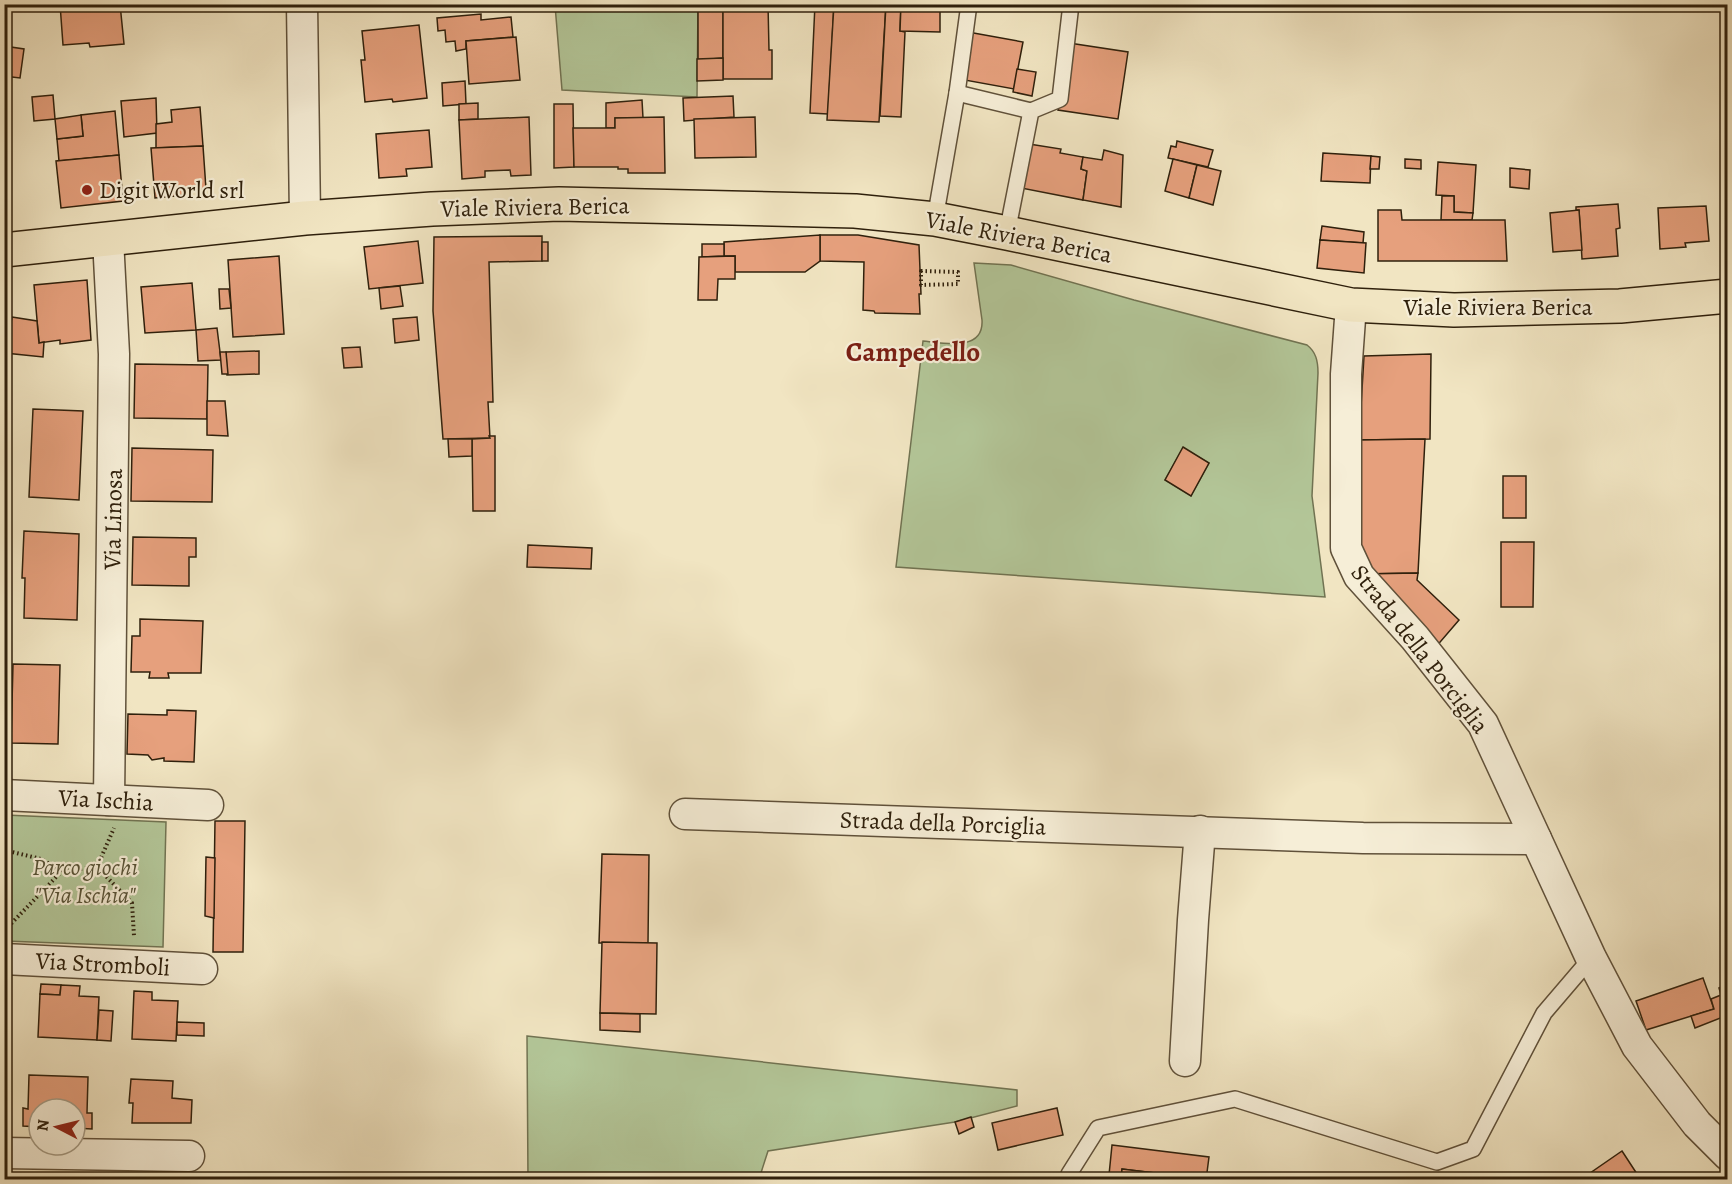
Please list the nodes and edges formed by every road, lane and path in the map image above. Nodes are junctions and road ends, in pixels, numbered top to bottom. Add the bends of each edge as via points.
1 (302, 4) edge
2 (969, 4) edge
3 (1071, 4) edge
4 (957, 93) junction
5 (1031, 111) junction
6 (305, 218) junction
7 (935, 219) junction
8 (1007, 233) junction
9 (108, 239) junction
10 (4, 250) edge
11 (958, 284) joint
12 (1728, 296) edge
13 (1351, 305) junction
14 (4, 795) edge
15 (115, 800) junction
16 (208, 805) dead end
17 (685, 814) dead end
18 (1200, 831) junction
19 (1536, 839) junction
20 (4, 850) edge
21 (97, 867) junction
22 (62, 871) junction
23 (4, 930) edge
24 (1591, 958) junction
25 (5, 959) edge
26 (134, 966) junction
27 (202, 969) dead end
28 (4, 981) edge
29 (1185, 1061) dead end
30 (4, 1153) edge
31 (1728, 1155) edge
32 (189, 1156) dead end
33 (1069, 1174) dead end

1 - 6 street
2 - 4 lane
3 - 5 lane via 1060,99
4 - 5 lane
4 - 7 lane
5 - 8 lane
6 - 7 main road, Viale Riviera Berica via 559,204 855,211
6 - 9 main road, Viale Riviera Berica
7 - 8 main road, Viale Riviera Berica
8 - 13 main road, Viale Riviera Berica
9 - 10 main road, Viale Riviera Berica
9 - 15 street, Via Linosa via 114,354
11 - 11 path via 921,285 921,271 958,272
12 - 13 main road, Viale Riviera Berica via 1620,306 1454,310
13 - 19 street, Strada della Porciglia via 1346,374 1346,548 1359,576 1415,638 1483,724
14 - 15 street, Via Ischia
15 - 16 street, Via Ischia
15 - 21 path via 117,820
17 - 18 street, Strada della Porciglia
18 - 19 street, Strada della Porciglia via 1364,838
18 - 29 street
19 - 24 street, Strada della Porciglia
20 - 22 path via 41,859
21 - 22 path
21 - 26 path via 132,903
22 - 23 path
24 - 31 street, Strada della Porciglia via 1637,1046 1698,1124
24 - 33 lane via 1544,1013 1473,1149 1437,1162 1234,1099 1098,1128
25 - 26 street, Via Stromboli
25 - 28 street
26 - 27 street, Via Stromboli
30 - 32 street

